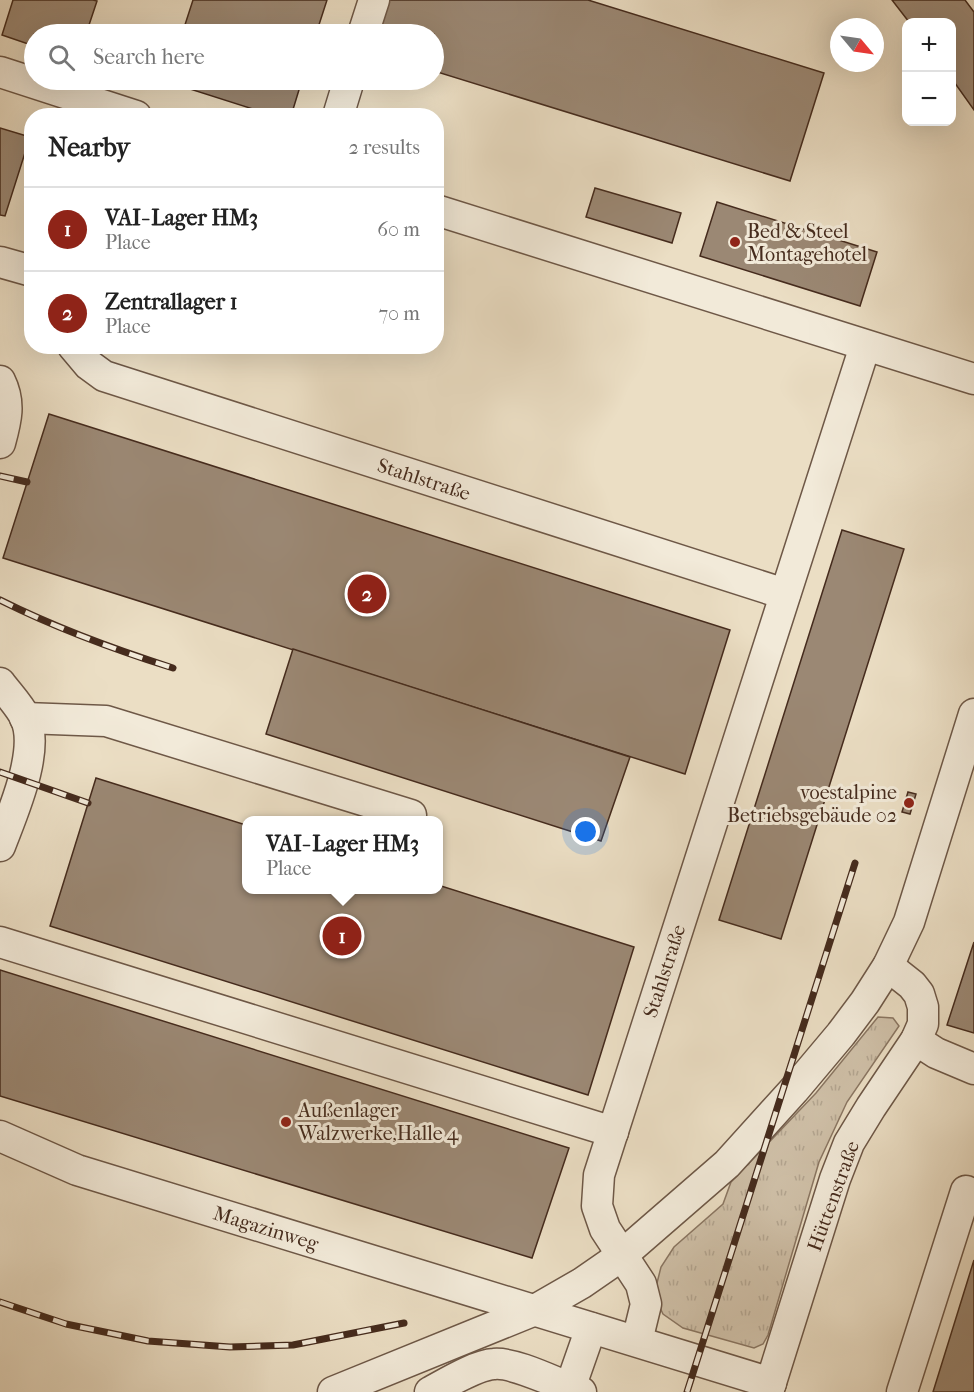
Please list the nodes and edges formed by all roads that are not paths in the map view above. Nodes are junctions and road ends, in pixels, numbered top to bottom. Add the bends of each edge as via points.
1 (374, 0) edge
2 (366, 24) edge
3 (0, 72) edge
4 (24, 80) edge
5 (55, 90) edge
6 (346, 90) edge
7 (111, 108) edge
8 (340, 108) edge
9 (444, 213) edge
10 (0, 262) edge
11 (24, 270) edge
12 (865, 346) junction
13 (80, 354) edge
14 (974, 379) edge
15 (0, 381) edge
16 (0, 443) edge
17 (785, 594) junction
18 (0, 683) edge
19 (974, 714) edge
20 (25, 718) junction
21 (411, 814) dead end
22 (0, 846) edge
23 (0, 942) edge
24 (888, 966) junction
25 (916, 1040) junction
26 (974, 1069) edge
27 (613, 1132) junction
28 (0, 1136) edge
29 (966, 1191) dead end
30 (621, 1256) junction
31 (535, 1310) junction
32 (591, 1328) junction
33 (637, 1341) junction
34 (770, 1387) edge
35 (576, 1390) edge
36 (333, 1392) edge
37 (430, 1392) edge
38 (902, 1392) edge

1 - 2 street
3 - 4 street
5 - 7 street
6 - 8 street
9 - 12 street
10 - 11 street
12 - 14 street
12 - 17 street, Stahlstraße
13 - 17 street, Stahlstraße via 104,376
15 - 16 street via 7,400 7,420
17 - 27 street, Stahlstraße
18 - 20 street
19 - 24 street via 909,922
20 - 21 street via 106,721
20 - 22 street via 30,737 29,760
23 - 27 street
24 - 25 street, Hüttenstraße via 920,994 923,1024
24 - 30 street via 841,1034 728,1164
25 - 26 street
25 - 34 street, Hüttenstraße via 849,1143
27 - 30 street, Stahlstraße via 599,1175 597,1206
28 - 31 street, Magazinweg via 77,1170
29 - 38 street
30 - 31 street
30 - 33 street, Stahlstraße via 641,1284 646,1304
31 - 32 street, Hüttenstraße
31 - 36 street
32 - 33 street, Hüttenstraße
32 - 35 street
33 - 34 street, Hüttenstraße
35 - 37 street via 496,1363

